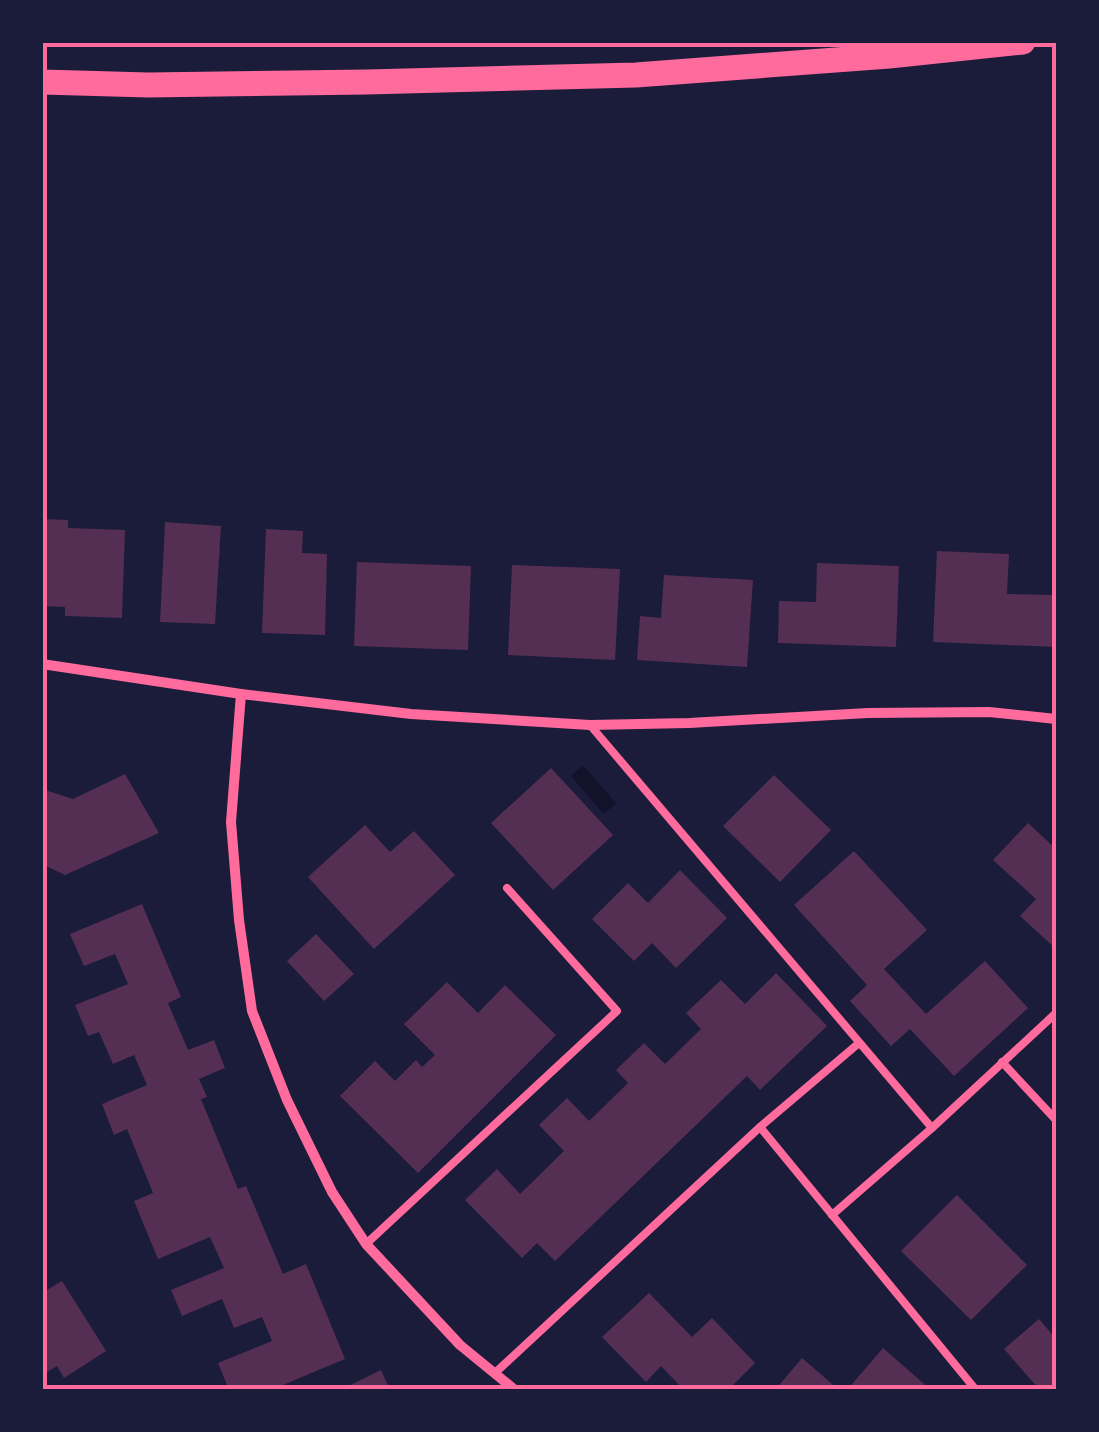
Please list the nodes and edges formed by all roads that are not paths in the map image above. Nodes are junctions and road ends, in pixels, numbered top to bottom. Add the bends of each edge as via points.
1 (1023, 42) edge
2 (42, 82) edge
3 (42, 664) edge
4 (241, 694) junction
5 (1056, 719) edge
6 (590, 725) junction
7 (508, 888) dead end
8 (1056, 1013) edge
9 (859, 1043) junction
10 (1002, 1062) junction
11 (1056, 1120) edge
12 (760, 1127) junction
13 (932, 1128) junction
14 (832, 1214) junction
15 (366, 1244) junction
16 (495, 1373) junction
17 (514, 1390) edge
18 (976, 1390) edge

1 - 2 main road via 636,76
3 - 4 street
4 - 6 street
4 - 15 street via 231,822 252,1011 286,1100
5 - 6 street via 885,712
6 - 9 lane
7 - 15 lane via 618,1010
8 - 10 lane
9 - 12 lane
9 - 13 lane
10 - 11 lane
10 - 13 lane
12 - 14 lane
12 - 16 lane
13 - 14 lane
14 - 18 lane
15 - 16 street
16 - 17 street

